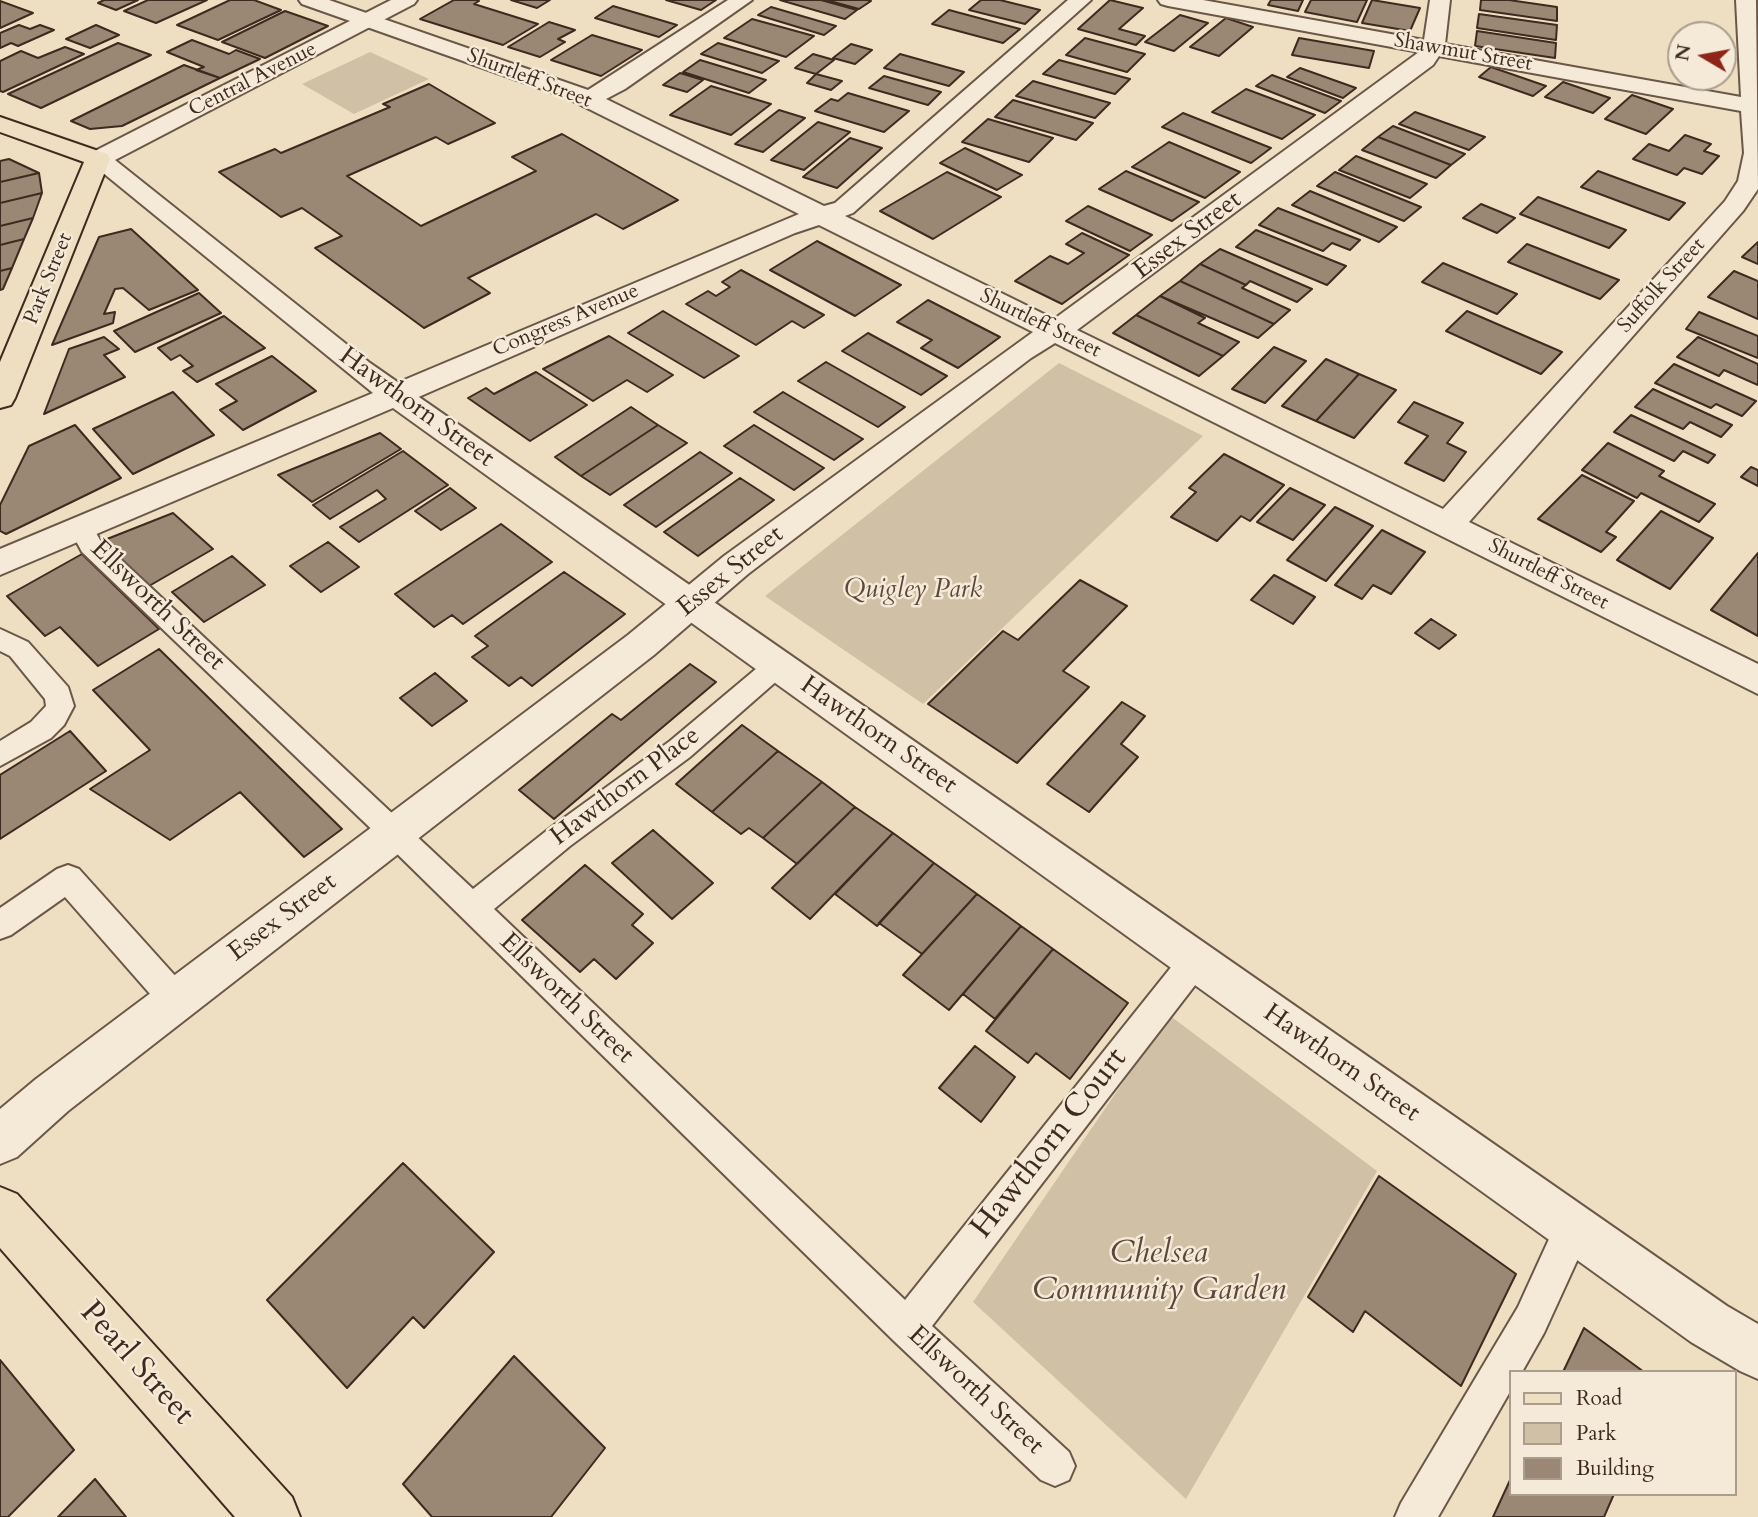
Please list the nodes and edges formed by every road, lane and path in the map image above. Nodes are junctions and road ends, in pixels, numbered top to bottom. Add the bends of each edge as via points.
1 (309, 0) edge
2 (407, 0) edge
3 (742, 0) edge
4 (1081, 0) edge
5 (1168, 0) edge
6 (1440, 0) edge
7 (1746, 0) edge
8 (369, 20) junction
9 (1434, 47) junction
10 (587, 100) junction
11 (1756, 106) edge
12 (0, 124) edge
13 (98, 159) junction
14 (823, 216) junction
15 (1055, 332) junction
16 (396, 395) junction
17 (0, 398) edge
18 (1448, 525) junction
19 (81, 528) junction
20 (0, 563) edge
21 (690, 603) junction
22 (0, 639) edge
23 (778, 665) junction
24 (1758, 680) edge
25 (0, 755) edge
26 (395, 833) junction
27 (472, 908) junction
28 (0, 925) edge
29 (1195, 961) junction
30 (176, 1000) junction
31 (0, 1139) edge
32 (0, 1211) edge
33 (1573, 1228) junction
34 (907, 1328) junction
35 (1758, 1353) edge
36 (1055, 1466) dead end
37 (272, 1517) edge
38 (1415, 1517) edge

1 - 8 street, Shurtleff Street
2 - 8 street, Central Avenue
3 - 10 street
4 - 14 street, Congress Avenue via 851,203
5 - 9 street, Shawmut Street
6 - 9 street
7 - 11 street, Suffolk Street
8 - 10 street, Shurtleff Street via 543,80
8 - 13 street, Central Avenue
9 - 11 street, Shawmut Street
9 - 15 street, Essex Street via 1425,60
10 - 14 street, Shurtleff Street
11 - 18 street, Suffolk Street via 1756,160 1744,194
12 - 13 main road, Hawthorn Street
13 - 16 street, Hawthorn Street
13 - 17 main road, Park Street
14 - 15 street, Shurtleff Street
14 - 16 street, Congress Avenue via 786,227
15 - 18 street, Shurtleff Street
15 - 21 street, Essex Street via 1021,352
16 - 19 street, Congress Avenue
16 - 21 street, Hawthorn Street
18 - 24 street, Shurtleff Street
19 - 20 street, Congress Avenue
19 - 26 lane, Ellsworth Street via 91,546
21 - 23 street, Hawthorn Street
21 - 26 street, Essex Street
22 - 25 lane via 19,649 58,695 60,706 41,730
23 - 27 lane, Hawthorn Place via 680,749
23 - 29 street, Hawthorn Street
26 - 27 lane, Ellsworth Street
26 - 30 street, Essex Street
27 - 34 lane, Ellsworth Street
28 - 30 lane via 68,878
29 - 33 street, Hawthorn Street
29 - 34 lane, Hawthorn Court
30 - 31 street, Essex Street
32 - 37 main road, Pearl Street
33 - 35 street, Hawthorn Street
33 - 38 lane via 1531,1320
34 - 36 lane, Ellsworth Street

